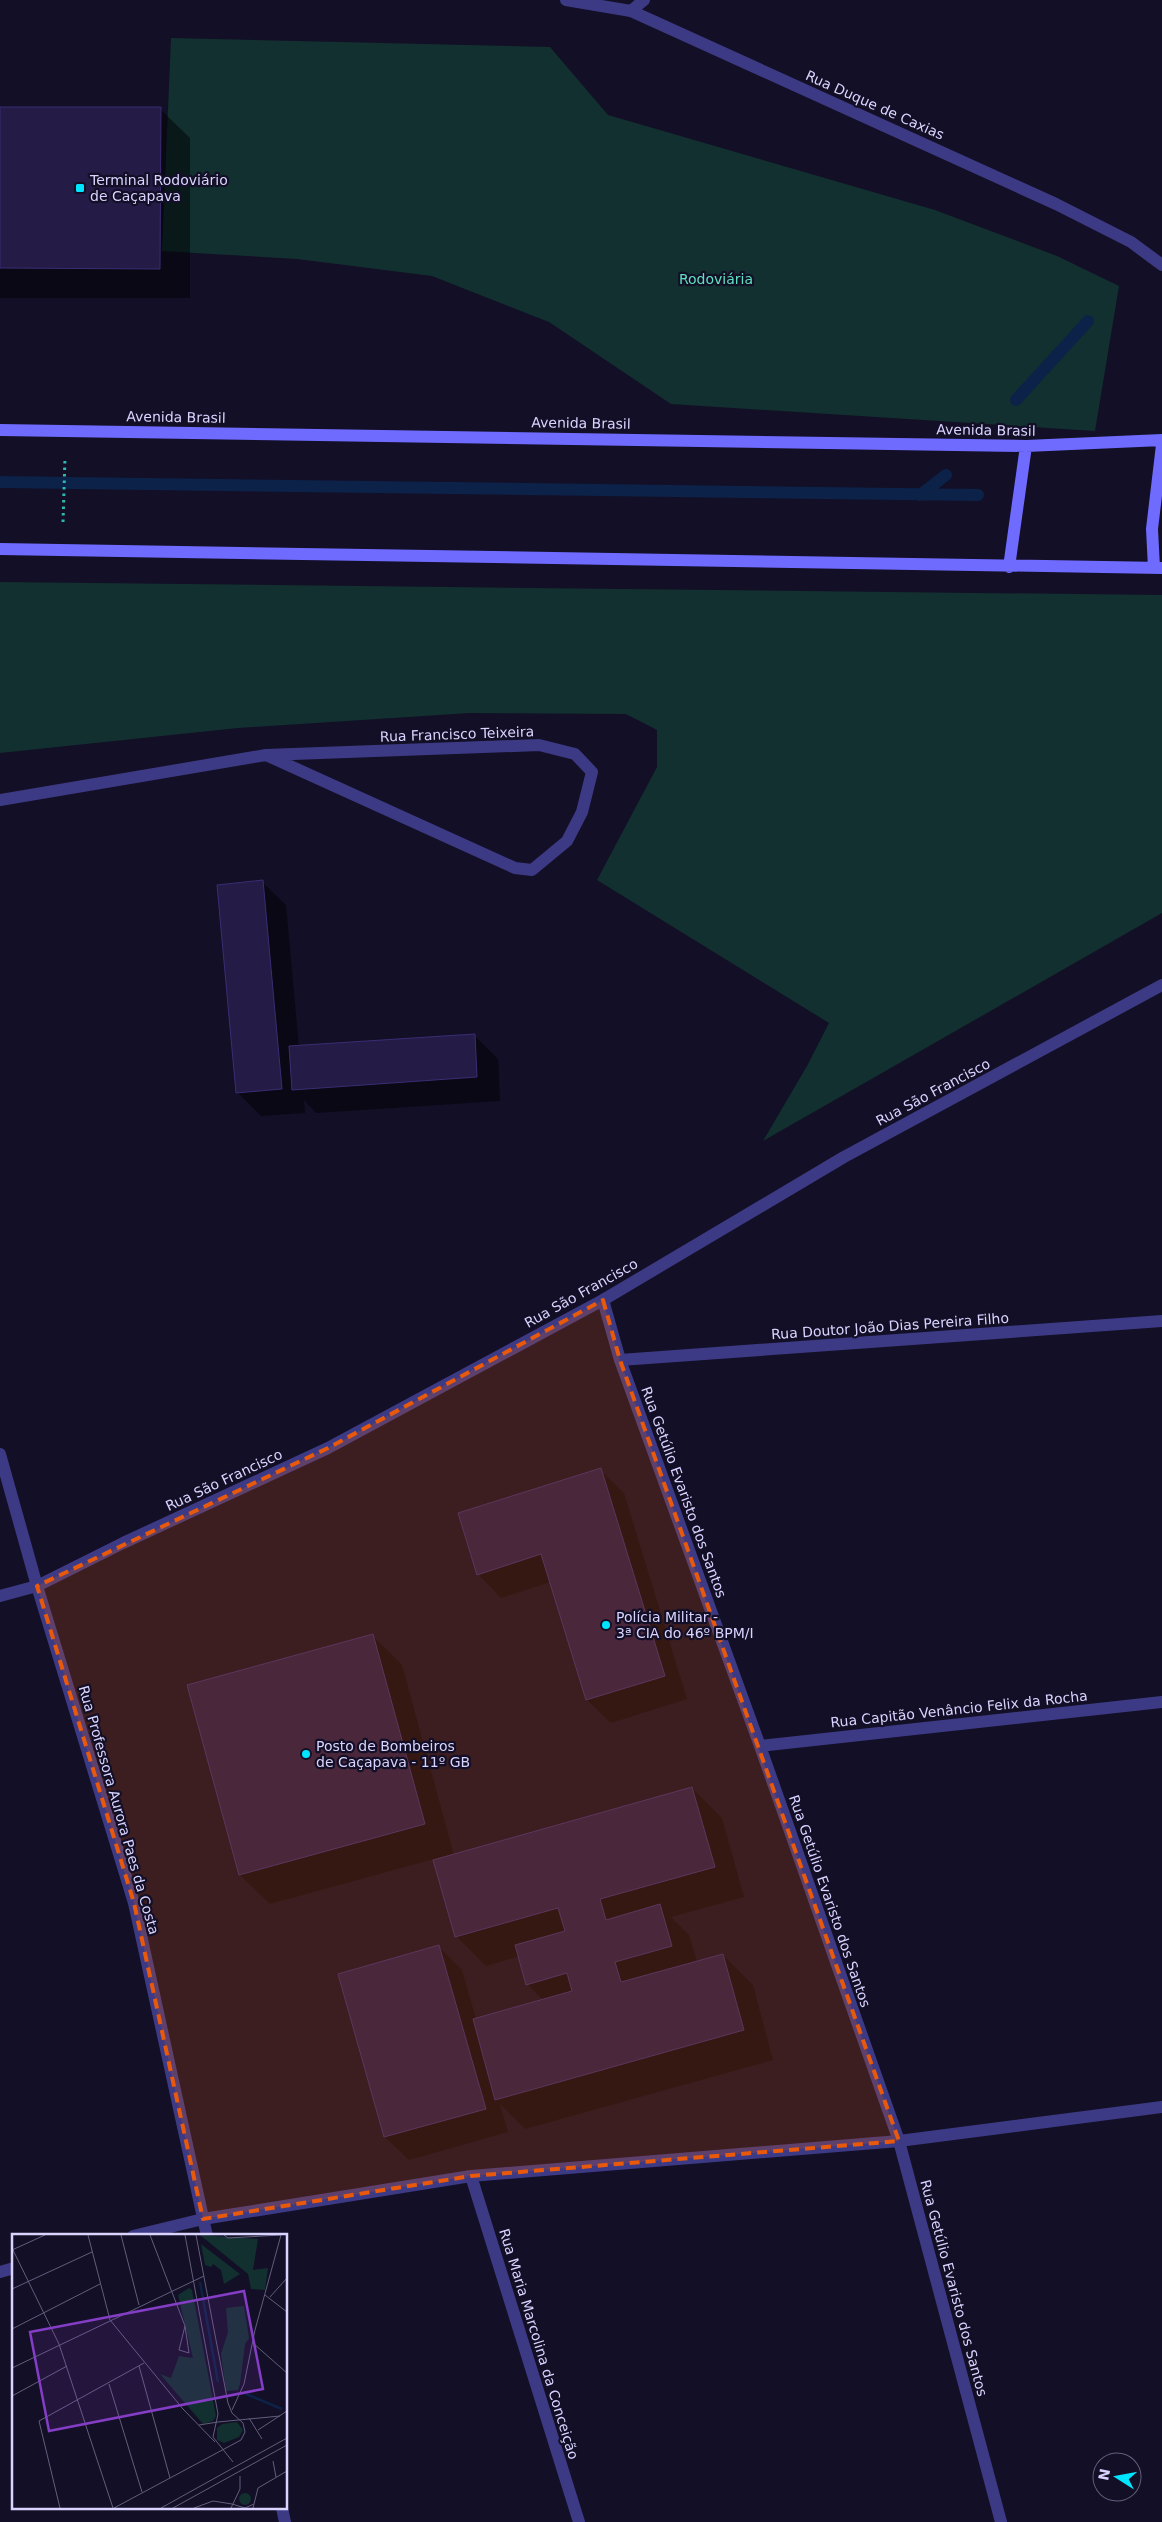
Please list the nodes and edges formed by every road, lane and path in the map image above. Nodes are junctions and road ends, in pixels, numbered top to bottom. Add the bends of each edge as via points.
1 (566, 0) edge
2 (644, 0) edge
3 (631, 11) junction
4 (1162, 265) edge
5 (0, 430) edge
6 (1162, 440) edge
7 (1162, 444) edge
8 (1026, 446) junction
9 (65, 458) dead end
10 (64, 511) dead end
11 (0, 549) edge
12 (1009, 567) junction
13 (1158, 568) edge
14 (266, 755) junction
15 (0, 800) edge
16 (1162, 985) edge
17 (603, 1300) junction
18 (1162, 1321) edge
19 (620, 1360) junction
20 (0, 1454) edge
21 (37, 1586) junction
22 (0, 1596) edge
23 (1162, 1702) edge
24 (760, 1746) junction
25 (1162, 2107) edge
26 (899, 2141) junction
27 (471, 2176) junction
28 (203, 2219) junction
29 (141, 2234) edge
30 (207, 2234) edge
31 (579, 2522) edge
32 (1001, 2522) edge

1 - 3 street, Rua Duque de Caxias
2 - 3 street
3 - 4 street, Rua Duque de Caxias via 1056,204 1131,242
5 - 8 main road, Avenida Brasil
6 - 8 main road, Avenida Brasil
7 - 13 main road via 1152,529
8 - 12 main road
9 - 10 path
11 - 12 main road
12 - 13 main road
14 - 14 street, Rua Francisco Teixeira via 515,868 532,870 567,840 582,812 592,772 575,754 539,745
14 - 15 street, Rua Francisco Teixeira
16 - 17 street, Rua São Francisco via 844,1157
17 - 19 street, Rua Getúlio Evaristo dos Santos
17 - 21 street, Rua São Francisco via 328,1448
18 - 19 street, Rua Doutor João Dias Pereira Filho
19 - 24 street, Rua Getúlio Evaristo dos Santos
20 - 21 street, Rua Professora Aurora Paes da Costa
21 - 22 street, Rua São Francisco
21 - 28 street, Rua Professora Aurora Paes da Costa via 134,1903
23 - 24 street, Rua Capitão Venâncio Felix da Rocha
24 - 26 street, Rua Getúlio Evaristo dos Santos
25 - 26 street
26 - 27 street
26 - 32 street, Rua Getúlio Evaristo dos Santos
27 - 28 street
27 - 31 street, Rua Maria Marcolina da Conceição
28 - 29 street
28 - 30 street, Rua Professora Aurora Paes da Costa

